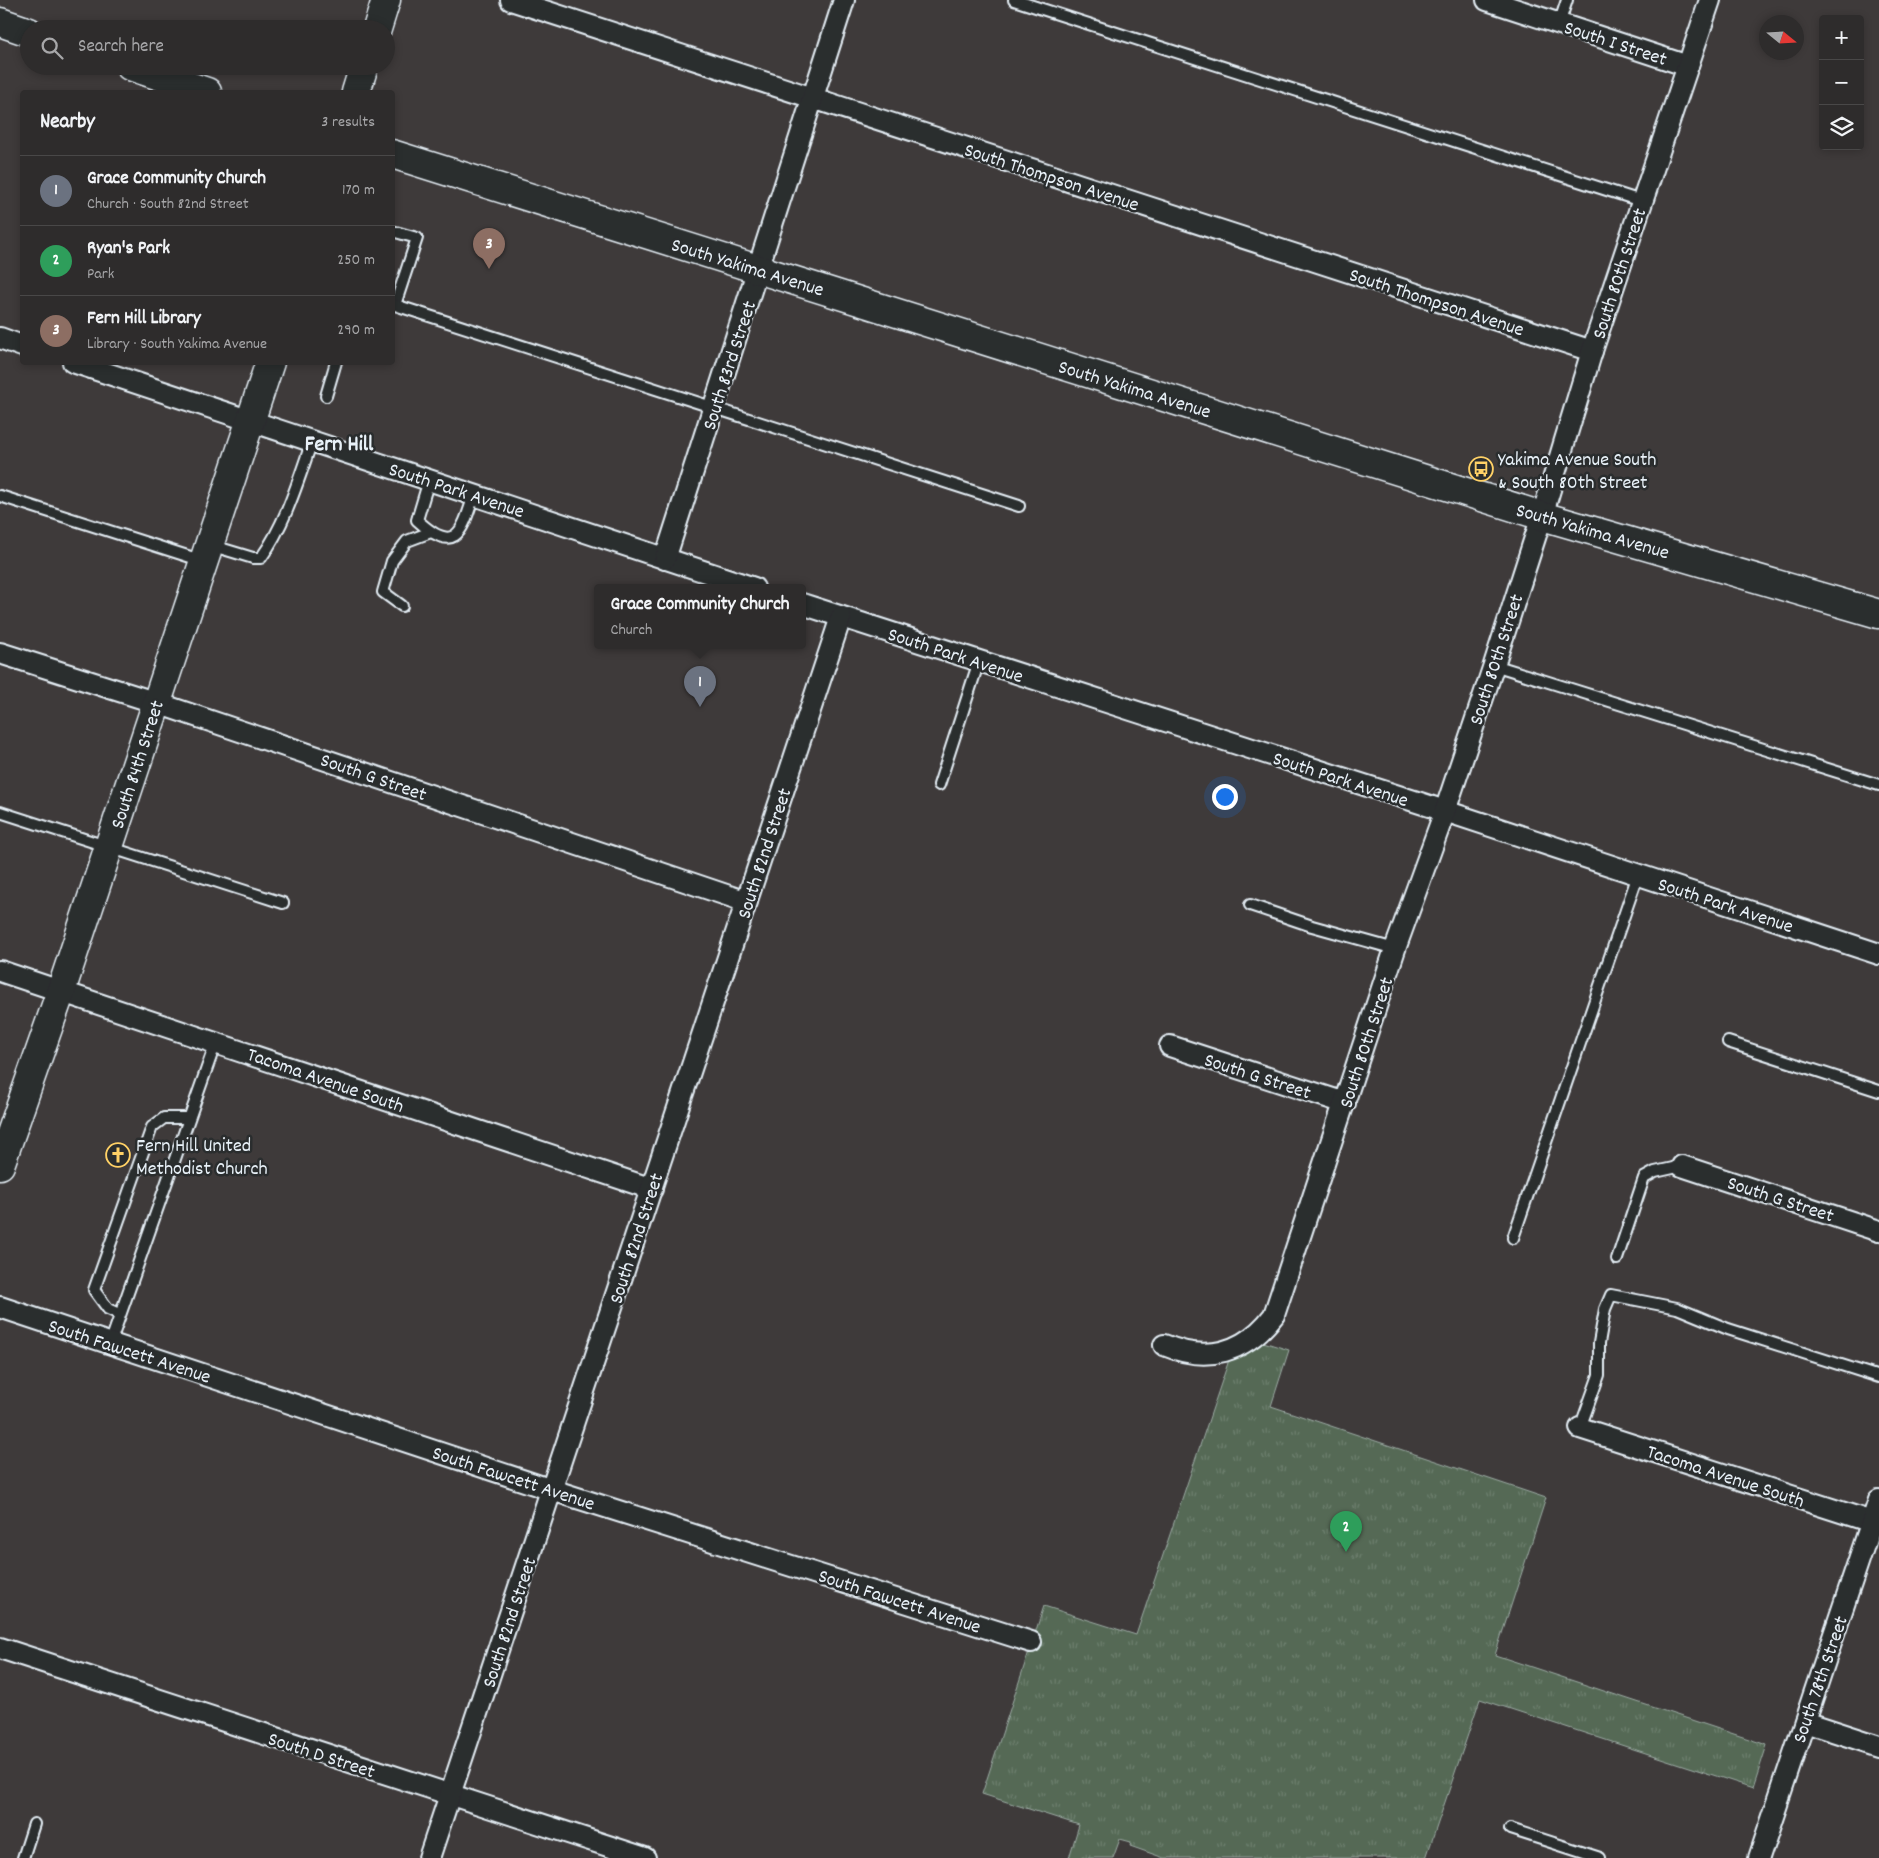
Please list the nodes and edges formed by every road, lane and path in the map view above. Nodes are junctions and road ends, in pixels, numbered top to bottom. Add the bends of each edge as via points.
1 (386, 0) edge
2 (511, 0) edge
3 (844, 0) edge
4 (1014, 0) edge
5 (1487, 0) edge
6 (1567, 0) edge
7 (1710, 0) edge
8 (380, 20) edge
9 (0, 22) edge
10 (1559, 24) junction
11 (20, 29) edge
12 (1688, 66) junction
13 (157, 75) edge
14 (361, 75) edge
15 (201, 90) edge
16 (357, 90) edge
17 (814, 99) junction
18 (395, 155) edge
19 (1641, 201) junction
20 (395, 232) edge
21 (759, 270) junction
22 (395, 302) edge
23 (395, 305) edge
24 (0, 338) edge
25 (20, 345) edge
26 (1592, 351) junction
27 (82, 365) edge
28 (269, 365) edge
29 (335, 365) edge
30 (326, 396) dead end
31 (714, 406) junction
32 (251, 421) junction
33 (312, 442) junction
34 (429, 480) junction
35 (474, 495) junction
36 (0, 496) edge
37 (1020, 506) dead end
38 (1542, 516) junction
39 (430, 532) junction
40 (207, 553) junction
41 (665, 559) junction
42 (742, 584) edge
43 (806, 605) edge
44 (402, 606) dead end
45 (1879, 614) edge
46 (842, 617) junction
47 (0, 653) edge
48 (979, 661) junction
49 (1494, 665) junction
50 (157, 702) junction
51 (939, 785) dead end
52 (1879, 785) edge
53 (1445, 811) junction
54 (0, 812) edge
55 (108, 848) junction
56 (1638, 875) junction
57 (747, 902) junction
58 (283, 903) dead end
59 (1250, 905) dead end
60 (1395, 949) junction
61 (1879, 954) edge
62 (0, 971) edge
63 (61, 991) junction
64 (216, 1042) junction
65 (1728, 1042) dead end
66 (1170, 1046) dead end
67 (1879, 1092) edge
68 (1345, 1103) junction
69 (188, 1118) junction
70 (0, 1165) edge
71 (1682, 1166) joint
72 (652, 1189) junction
73 (1879, 1231) edge
74 (1513, 1238) dead end
75 (1617, 1259) dead end
76 (0, 1307) edge
77 (119, 1314) junction
78 (110, 1344) junction
79 (1164, 1344) dead end
80 (1879, 1377) edge
81 (1580, 1428) joint
82 (552, 1490) junction
83 (1879, 1500) edge
84 (1872, 1522) junction
85 (1030, 1642) dead end
86 (0, 1648) edge
87 (1805, 1722) junction
88 (1879, 1746) edge
89 (450, 1796) junction
90 (34, 1824) dead end
91 (1510, 1829) dead end
92 (23, 1858) edge
93 (429, 1858) edge
94 (645, 1858) edge
95 (1600, 1858) edge
96 (1759, 1858) edge

1 - 8 main road
2 - 17 street, South Thompson Avenue
3 - 17 street, South 83rd Street
4 - 19 lane
5 - 10 street, South I Street
6 - 10 lane
7 - 12 street, South 80th Street
9 - 11 main road
10 - 12 street, South I Street
12 - 19 street, South 80th Street
13 - 15 main road
14 - 16 main road
17 - 21 street, South 83rd Street
17 - 26 street, South Thompson Avenue
18 - 21 main road, South Yakima Avenue
19 - 26 street, South 80th Street
20 - 22 lane via 417,238
21 - 31 street, South 83rd Street
21 - 38 main road, South Yakima Avenue
23 - 31 lane
24 - 25 street
26 - 38 street, South 80th Street
27 - 32 street, South Park Avenue
28 - 32 main road, South 84th Street
29 - 30 lane
31 - 37 lane
31 - 41 street, South 83rd Street
32 - 33 street, South Park Avenue
32 - 40 main road, South 84th Street
33 - 34 street, South Park Avenue
33 - 40 lane via 273,542 261,558
34 - 35 street, South Park Avenue
34 - 39 lane via 417,520
35 - 39 lane via 458,535 449,538
35 - 41 street, South Park Avenue
36 - 40 lane
38 - 45 main road, South Yakima Avenue
38 - 49 street, South 80th Street
39 - 44 lane via 407,541 392,561 383,592
40 - 50 main road, South 84th Street
41 - 42 street, South Park Avenue
43 - 46 street, South Park Avenue
46 - 48 street, South Park Avenue
46 - 57 street, South 82nd Street
47 - 50 street, South G Street
48 - 51 lane
48 - 53 street, South Park Avenue
49 - 52 lane
49 - 53 street, South 80th Street
50 - 55 main road, South 84th Street
50 - 57 street, South G Street
53 - 56 street, South Park Avenue
53 - 60 street, South 80th Street
54 - 55 lane
55 - 58 lane
55 - 63 main road, South 84th Street
56 - 61 street, South Park Avenue
56 - 74 lane
57 - 72 street, South 82nd Street
59 - 60 lane
60 - 68 street, South 80th Street
62 - 63 street, Tacoma Avenue South
63 - 64 street, Tacoma Avenue South
63 - 70 main road, South 84th Street
64 - 69 lane
64 - 72 street, Tacoma Avenue South
65 - 67 lane
66 - 68 street, South G Street
68 - 79 street, South 80th Street via 1274,1315 1261,1332 1228,1351 1197,1355
69 - 77 lane
69 - 77 lane via 164,1118 152,1127 94,1290 108,1309
71 - 73 street, South G Street
71 - 75 lane via 1644,1178
72 - 82 street, South 82nd Street
76 - 78 street, South Fawcett Avenue
77 - 78 lane
78 - 82 street, South Fawcett Avenue
80 - 81 lane via 1728,1330 1677,1308 1611,1295 1599,1343 1599,1374
81 - 84 street, Tacoma Avenue South
82 - 85 street, South Fawcett Avenue
82 - 89 street, South 82nd Street
83 - 84 street, South 78th Street
84 - 87 street, South 78th Street
86 - 89 street, South D Street
87 - 88 street
87 - 96 street, South 78th Street
89 - 93 street, South 82nd Street
89 - 94 street, South D Street
90 - 92 lane
91 - 95 lane

